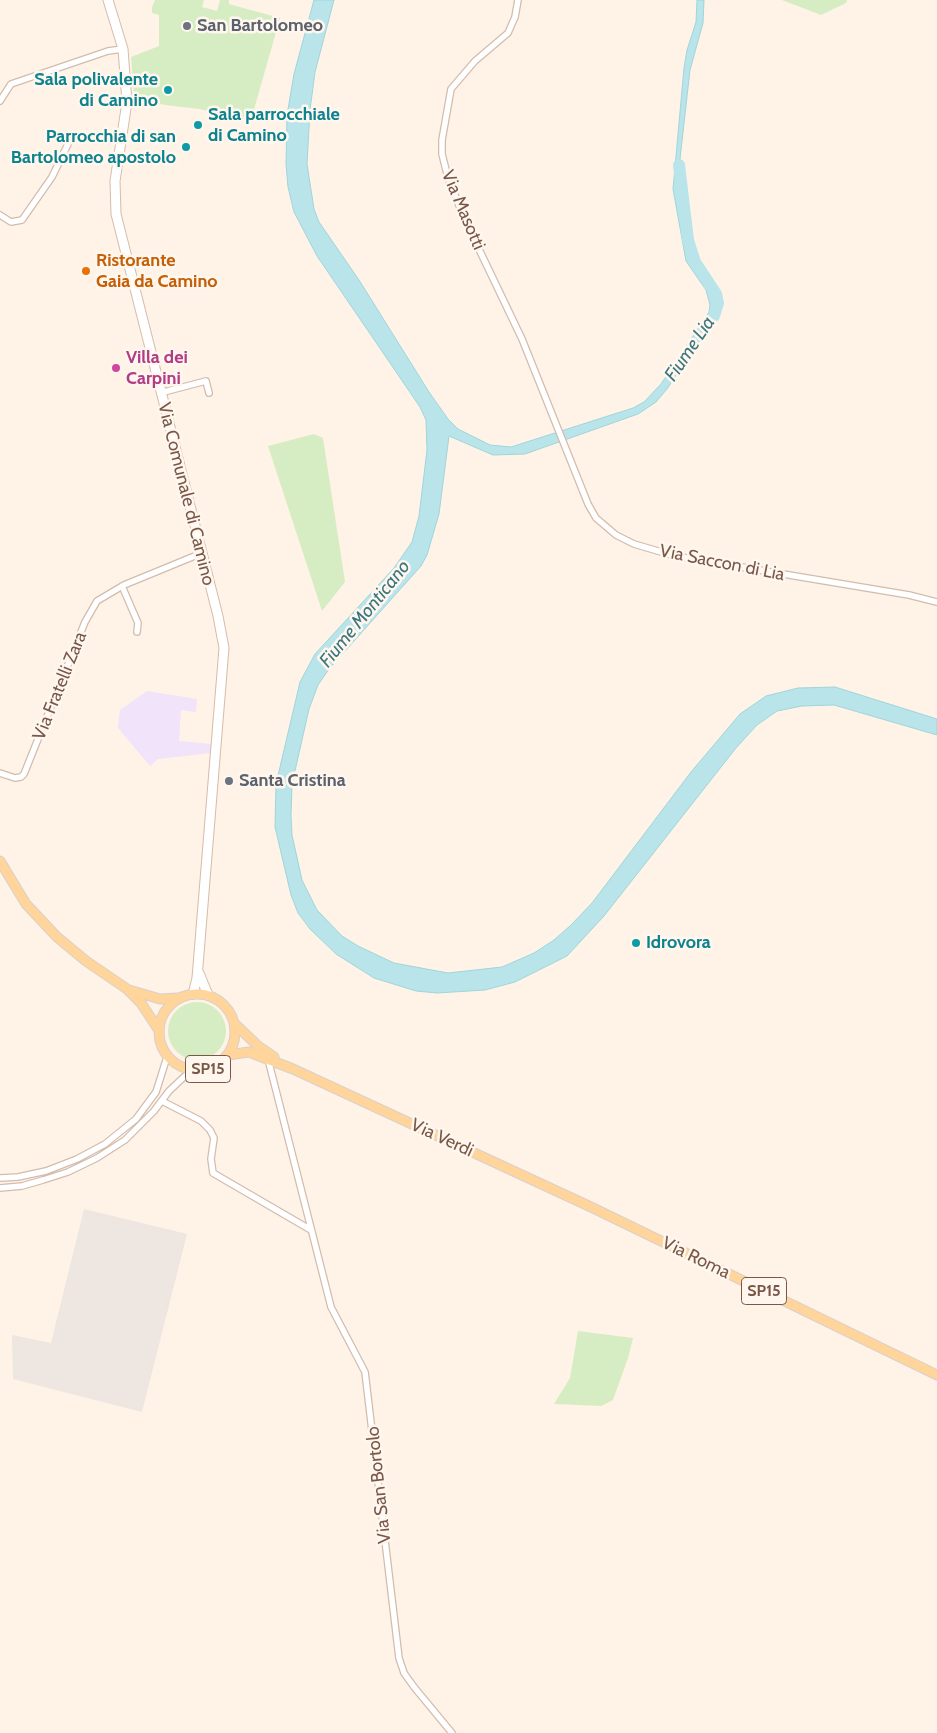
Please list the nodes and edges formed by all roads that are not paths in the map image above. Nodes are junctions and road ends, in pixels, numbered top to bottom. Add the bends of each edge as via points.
1 (108, 0) edge
2 (518, 0) edge
3 (124, 49) junction
4 (0, 101) edge
5 (68, 144) dead end
6 (0, 215) edge
7 (160, 393) junction
8 (209, 393) dead end
9 (563, 442) joint
10 (202, 553) junction
11 (122, 586) junction
12 (937, 602) edge
13 (137, 632) dead end
14 (0, 772) edge
15 (0, 861) edge
16 (198, 965) junction
17 (127, 989) junction
18 (192, 994) junction
19 (208, 996) junction
20 (179, 998) junction
21 (234, 1023) junction
22 (158, 1030) junction
23 (228, 1055) junction
24 (167, 1057) junction
25 (268, 1059) junction
26 (293, 1069) junction
27 (199, 1070) junction
28 (162, 1101) junction
29 (0, 1178) edge
30 (0, 1188) edge
31 (591, 1207) joint
32 (312, 1230) junction
33 (937, 1375) edge
34 (452, 1733) edge

1 - 3 street, Via Comunale di Camino
2 - 9 street, Via Masotti via 508,33 475,61 451,89 442,154 465,220 522,339
3 - 4 street via 11,84
3 - 7 street, Via Comunale di Camino via 127,102 114,197
5 - 6 street via 52,177 22,220 11,222
7 - 8 street via 206,381
7 - 10 street, Via Comunale di Camino
9 - 12 street, Via Saccon di Lia via 596,518 616,535 634,544 675,556
10 - 11 street, Via Fratelli Zara
10 - 16 street, Via Comunale di Camino via 218,616 224,658
11 - 13 street via 138,623
11 - 14 street, Via Fratelli Zara via 97,601 85,622 24,774 15,778
15 - 17 main road, SP15 via 26,904 57,937
16 - 18 street, Via Comunale di Camino
16 - 19 street, Via Comunale di Camino
17 - 20 main road, SP15 via 160,999
17 - 22 main road, SP15 via 141,1003
18 - 19 main road, SP15
18 - 20 main road, SP15
19 - 21 main road, SP15 via 225,1006
20 - 22 main road, SP15 via 161,1017
21 - 23 main road, SP15 via 235,1034
21 - 26 main road, SP15 via 258,1046
22 - 24 main road, SP15
23 - 25 main road, SP15 via 249,1052
23 - 27 main road, SP15 via 215,1066
24 - 27 main road, SP15 via 182,1067
24 - 29 street via 156,1092 136,1119 105,1144 46,1171
25 - 26 main road, SP15
25 - 32 street, Via San Bortolo
26 - 31 main road, Via Verdi / SP15
27 - 28 street via 185,1076
28 - 30 street via 125,1140 84,1165 22,1186
28 - 32 street via 201,1121 210,1130 214,1138 213,1173
31 - 33 main road, Via Roma / SP15
32 - 34 street, Via San Bortolo via 331,1307 365,1372 399,1658 414,1687

